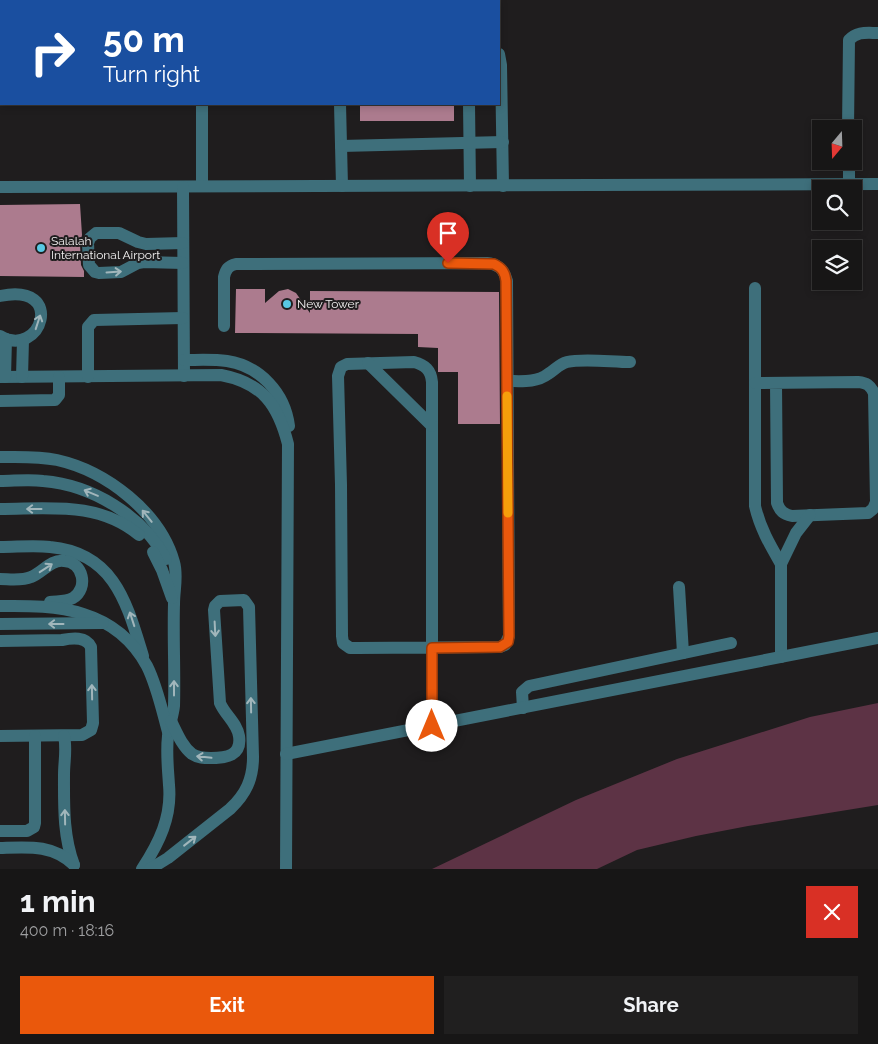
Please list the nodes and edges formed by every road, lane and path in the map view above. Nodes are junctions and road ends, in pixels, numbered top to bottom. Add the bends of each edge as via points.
1 (878, 33) edge
2 (500, 58) edge
3 (202, 105) edge
4 (340, 105) edge
5 (469, 105) edge
6 (848, 120) edge
7 (503, 142) junction
8 (470, 143) junction
9 (341, 146) junction
10 (812, 184) edge
11 (862, 184) edge
12 (878, 184) edge
13 (202, 186) junction
14 (342, 186) junction
15 (470, 186) junction
16 (503, 186) junction
17 (0, 187) edge
18 (183, 187) junction
19 (138, 242) junction
20 (183, 243) junction
21 (183, 262) junction
22 (138, 263) junction
23 (755, 288) dead end
24 (0, 296) edge
25 (183, 318) junction
26 (224, 326) dead end
27 (3, 338) edge
28 (23, 340) junction
29 (184, 360) junction
30 (630, 362) dead end
31 (368, 363) junction
32 (184, 376) junction
33 (2, 377) edge
34 (22, 377) junction
35 (59, 377) junction
36 (88, 377) junction
37 (507, 381) junction
38 (755, 383) junction
39 (776, 383) junction
40 (0, 401) edge
41 (432, 426) junction
42 (288, 444) junction
43 (0, 457) edge
44 (0, 481) edge
45 (0, 509) edge
46 (810, 515) junction
47 (147, 537) junction
48 (0, 547) edge
49 (781, 564) junction
50 (0, 579) edge
51 (679, 587) dead end
52 (174, 597) junction
53 (0, 606) edge
54 (25, 606) junction
55 (0, 624) edge
56 (105, 624) junction
57 (878, 638) edge
58 (0, 641) edge
59 (731, 643) dead end
60 (432, 648) junction
61 (683, 653) junction
62 (781, 657) junction
63 (146, 666) junction
64 (523, 708) junction
65 (432, 726) junction
66 (170, 727) junction
67 (0, 736) edge
68 (35, 736) junction
69 (64, 736) junction
70 (286, 754) junction
71 (0, 831) edge
72 (0, 848) edge
73 (75, 867) edge
74 (142, 869) edge
75 (150, 869) edge
76 (286, 869) edge

1 - 6 street via 860,33 849,40
2 - 7 street
3 - 13 street
4 - 9 street
5 - 8 street
7 - 8 street
7 - 16 street
8 - 9 street
8 - 15 street
9 - 14 street
10 - 16 street
11 - 12 street
13 - 14 street
13 - 18 street
14 - 15 street
15 - 16 street
17 - 18 street
18 - 20 street
19 - 20 street
19 - 22 street
19 -> 22 street via 119,233 96,233 88,242 89,265 95,272 121,272
20 - 21 street
21 - 22 street
21 - 25 street
23 - 38 street
28 -> 24 street via 36,330 40,322 39,305 28,296
25 - 29 street
25 - 36 street via 94,320 88,327
26 - 37 street via 225,271 236,264 494,264 501,268 506,281
27 - 28 street
27 - 33 street
28 - 34 street
29 - 32 street
29 - 42 street via 226,361 262,376 286,409
30 - 37 street via 569,361 539,379
31 - 41 street
31 - 41 street via 414,362 428,369 432,382
31 - 60 street via 347,364 341,367 338,376 343,643 350,648
32 - 36 street
32 - 42 street via 221,375 253,387 277,411
33 - 34 street
34 - 35 street
35 - 36 street
35 - 40 street via 59,395 55,400
37 - 60 street via 508,642 500,647
38 - 39 street
38 - 49 street via 755,506 764,535
39 - 46 street via 777,503 785,514
39 - 46 street via 858,382 871,387 874,393 876,502 873,508 860,514
41 - 60 street
42 - 70 street
52 -> 43 street via 175,564 161,533 133,500 116,486 97,474 56,460
47 -> 44 street via 109,502 76,488 41,480
47 -> 45 street via 119,521 94,512
46 - 49 street via 796,533
47 - 52 street
63 -> 48 street via 124,600 113,580 90,559 64,549
49 - 62 street
50 -> 54 street via 29,578 51,564 64,561 80,570 81,589 72,598
51 - 61 street
66 -> 52 street via 174,708
53 - 54 street
54 - 56 street via 64,608
56 -> 55 street
56 - 63 street via 124,637
57 - 62 street
69 -> 58 street via 82,735 91,730 93,723 90,643 84,639
59 - 61 street
60 - 65 street
61 - 64 street via 529,686 522,692
62 - 64 street
63 - 66 street
64 - 65 street
65 - 70 street
66 - 74 street via 167,762 170,804 160,839
75 -> 66 street via 230,810 250,781 253,757 249,607 244,600 220,600 214,610 220,703 238,731 237,750 225,758 195,756
67 - 68 street
68 - 69 street
68 - 71 street via 34,827 27,831
73 -> 69 street via 65,828
70 - 76 street
72 - 73 street via 46,848 67,857

